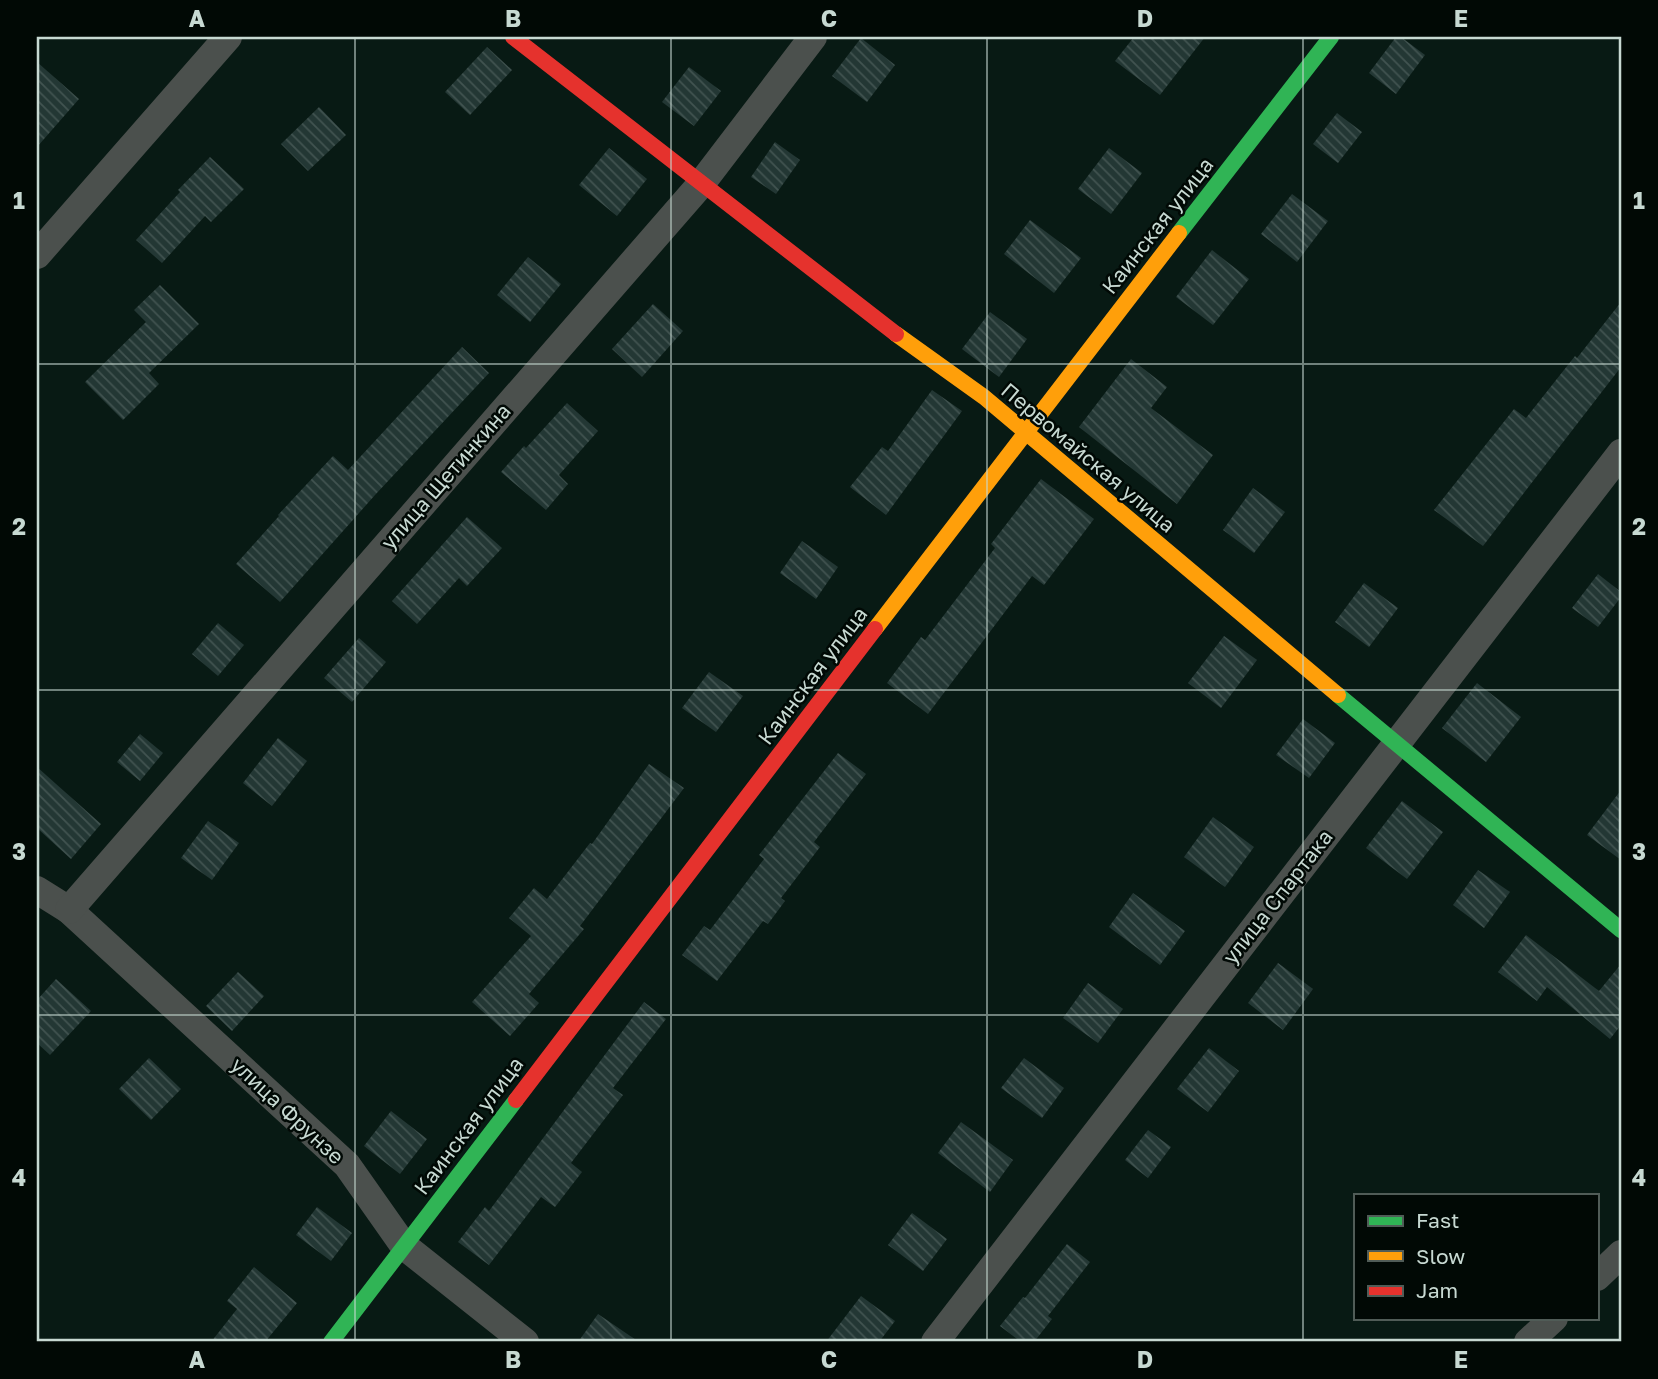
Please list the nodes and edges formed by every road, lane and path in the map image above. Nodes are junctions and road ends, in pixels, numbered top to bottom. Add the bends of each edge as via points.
1 (228, 37) edge
2 (513, 37) edge
3 (813, 37) edge
4 (1331, 37) edge
5 (701, 184) junction
6 (37, 255) edge
7 (1026, 432) junction
8 (1621, 453) edge
9 (1397, 743) junction
10 (37, 890) edge
11 (69, 909) junction
12 (1621, 930) edge
13 (404, 1246) junction
14 (1621, 1254) edge
15 (1598, 1276) edge
16 (1552, 1320) edge
17 (331, 1342) edge
18 (525, 1342) edge
19 (935, 1342) edge
20 (1528, 1342) edge

1 - 6 street
2 - 5 main road, Первомайская улица
3 - 5 street, улица Щетинкина
4 - 7 main road, Каинская улица
5 - 7 main road, Первомайская улица
5 - 11 street, улица Щетинкина
7 - 9 main road, Первомайская улица
7 - 13 main road, Каинская улица
8 - 9 street, улица Спартака
9 - 12 main road, Первомайская улица
9 - 19 street, улица Спартака
10 - 11 street, улица Фрунзе
11 - 13 street, улица Фрунзе via 347,1165
13 - 17 main road, Каинская улица
13 - 18 street, улица Фрунзе
14 - 15 street
16 - 20 street

